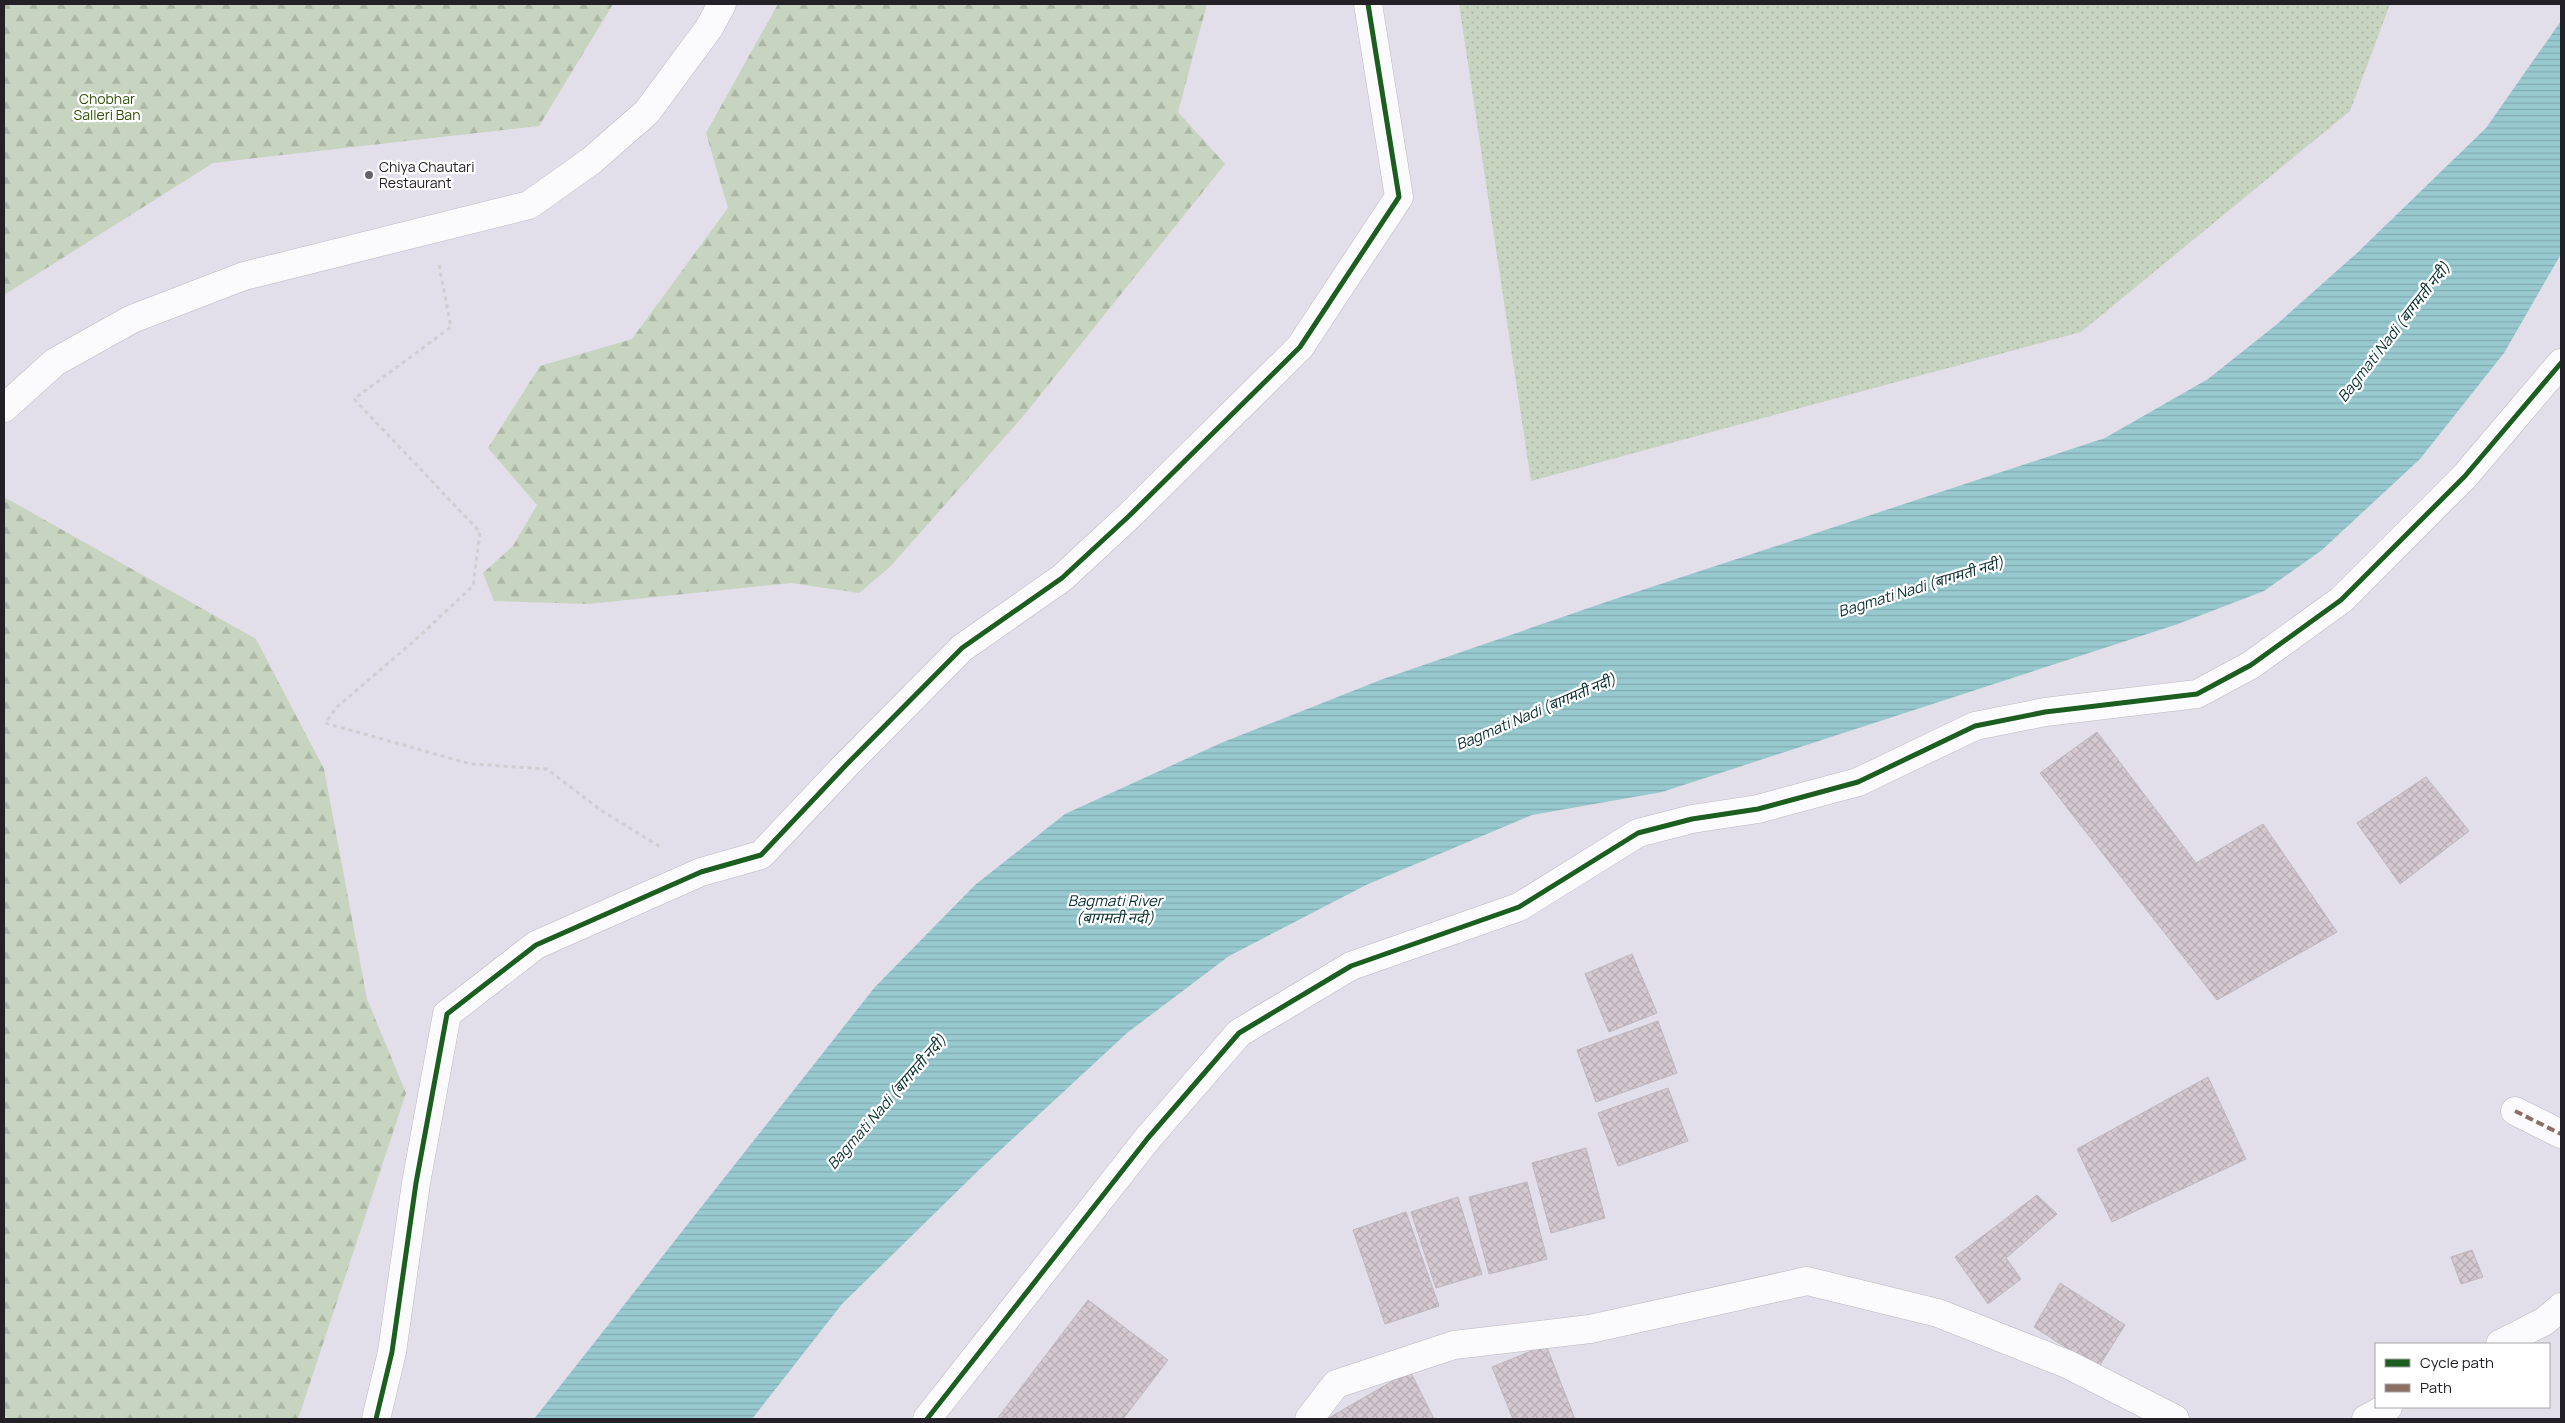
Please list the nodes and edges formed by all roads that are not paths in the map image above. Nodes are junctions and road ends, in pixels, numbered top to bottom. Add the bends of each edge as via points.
1 (722, 4) edge
2 (1368, 4) edge
3 (2561, 363) edge
4 (4, 408) edge
5 (2516, 1111) dead end
6 (2561, 1134) edge
7 (2561, 1307) edge
8 (2502, 1343) edge
9 (2386, 1408) edge
10 (376, 1419) edge
11 (927, 1419) edge
12 (1308, 1419) edge
13 (2174, 1419) edge
14 (2366, 1419) edge

1 - 4 street via 709,28 647,112 590,161 529,205 244,276 132,319 55,362
2 - 10 street via 1399,197 1300,347 1062,578 962,648 761,855 701,872 536,945 447,1014 416,1183 392,1352
3 - 11 street via 2465,476 2341,600 2251,666 2197,694 2045,712 1975,726 1858,782 1758,809 1692,819 1638,832 1519,907 1351,966 1239,1033 1148,1138
5 - 6 street
7 - 8 street via 2545,1320
9 - 14 street
12 - 13 street via 1336,1384 1454,1345 1590,1329 1808,1281 1938,1313 2067,1364

